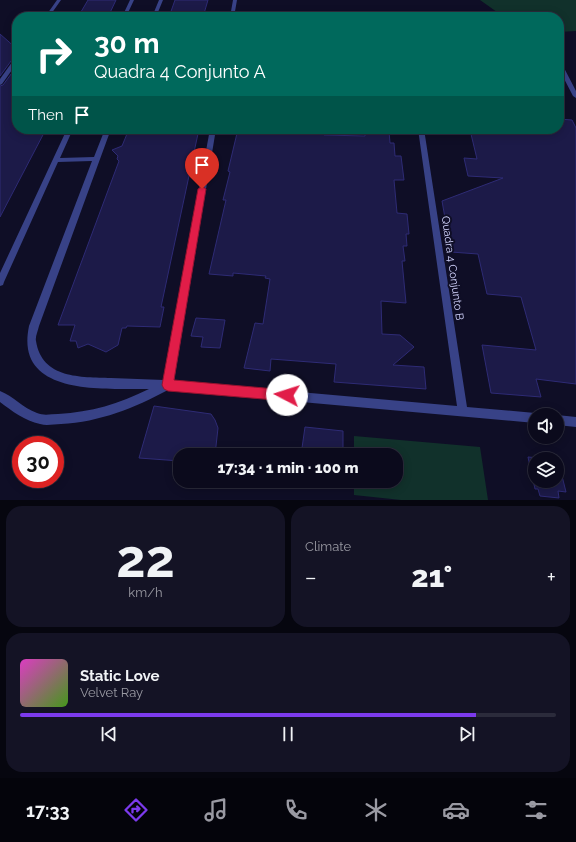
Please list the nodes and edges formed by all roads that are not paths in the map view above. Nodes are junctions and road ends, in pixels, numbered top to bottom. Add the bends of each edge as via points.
1 (59, 0) edge
2 (132, 0) edge
3 (161, 0) edge
4 (235, 0) edge
5 (51, 12) edge
6 (126, 12) edge
7 (156, 12) edge
8 (233, 12) edge
9 (12, 66) edge
10 (564, 73) edge
11 (0, 83) edge
12 (576, 96) edge
13 (68, 134) edge
14 (106, 134) edge
15 (212, 134) edge
16 (422, 134) edge
17 (96, 159) junction
18 (55, 160) junction
19 (0, 282) edge
20 (168, 385) junction
21 (0, 396) edge
22 (463, 411) junction
23 (528, 417) edge
24 (564, 421) edge
25 (576, 422) edge

1 - 5 street
2 - 6 street
3 - 7 street
4 - 8 street
9 - 11 street
10 - 12 street
13 - 18 street
14 - 17 street
15 - 20 street
16 - 22 street, Quadra 4 Conjunto B
17 - 18 street
17 - 20 street via 34,326 31,340 37,360 50,373 64,379
18 - 19 street
20 - 21 street via 100,416 66,419 41,420 20,411
20 - 22 street
22 - 23 street
24 - 25 street

